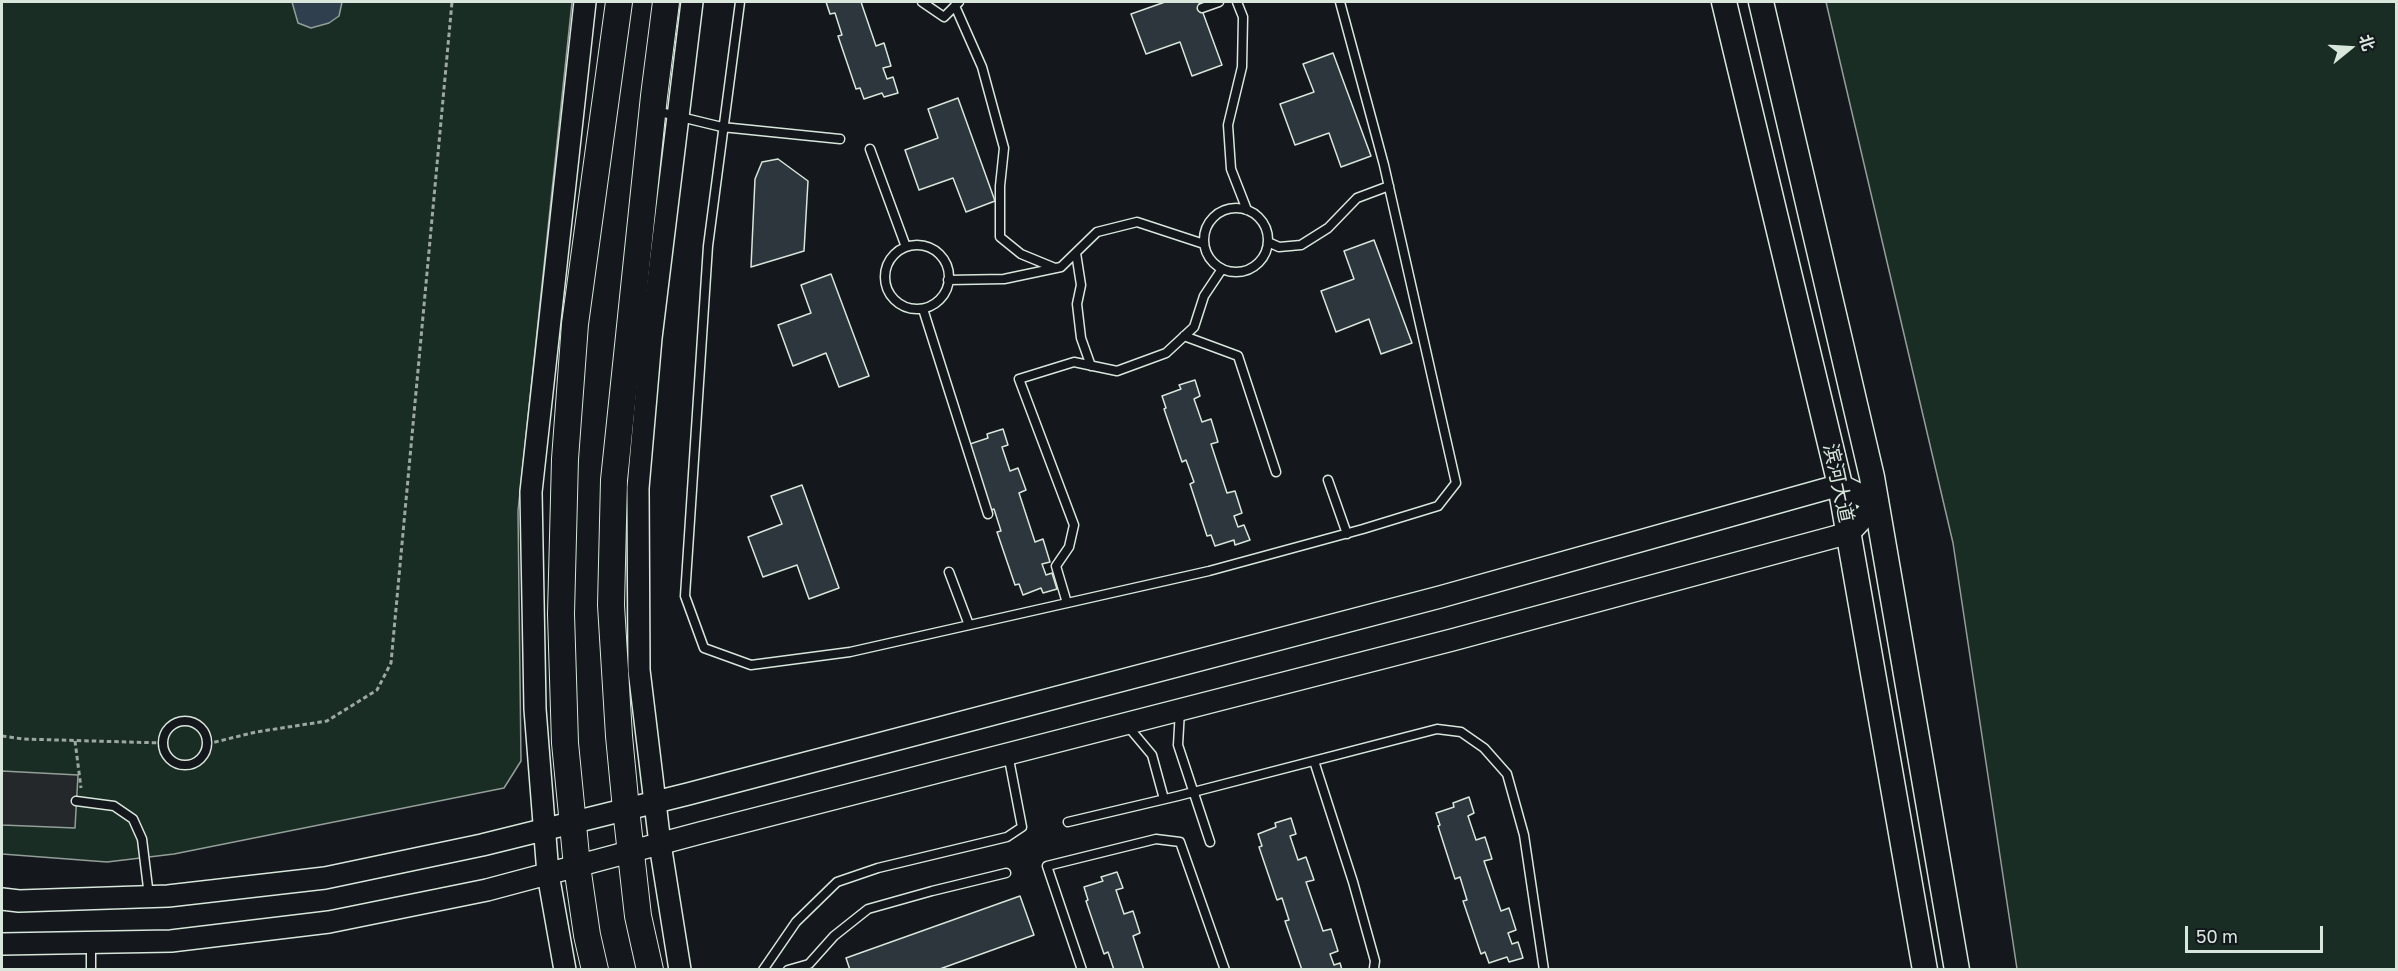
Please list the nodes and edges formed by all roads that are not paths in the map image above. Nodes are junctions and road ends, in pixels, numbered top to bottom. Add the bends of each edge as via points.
1 (585, 2) edge
2 (619, 2) edge
3 (666, 2) edge
4 (692, 2) edge
5 (740, 2) edge
6 (922, 2) edge
7 (1219, 2) edge
8 (1237, 2) edge
9 (1340, 2) edge
10 (1724, 2) edge
11 (1761, 2) edge
12 (957, 4) edge
13 (1202, 8) dead end
14 (653, 111) junction
15 (677, 116) junction
16 (722, 127) junction
17 (840, 139) dead end
18 (870, 149) dead end
19 (1389, 186) junction
20 (1247, 210) junction
21 (1268, 242) junction
22 (1204, 244) junction
23 (906, 247) junction
24 (1076, 253) junction
25 (1055, 268) junction
26 (1222, 269) junction
27 (948, 280) junction
28 (923, 309) junction
29 (1184, 336) junction
30 (1091, 366) junction
31 (1276, 472) dead end
32 (1328, 480) dead end
33 (1840, 485) junction
34 (1877, 503) junction
35 (988, 514) dead end
36 (1849, 533) junction
37 (1347, 534) junction
38 (949, 572) dead end
39 (1067, 603) junction
40 (969, 625) junction
41 (1179, 710) junction
42 (1125, 724) junction
43 (207, 744) joint
44 (1008, 754) junction
45 (1314, 761) junction
46 (1193, 792) junction
47 (1164, 800) junction
48 (79, 802) road end
49 (655, 802) junction
50 (626, 809) junction
51 (573, 822) junction
52 (1068, 822) dead end
53 (544, 830) junction
54 (1210, 842) dead end
55 (660, 844) junction
56 (630, 852) junction
57 (577, 866) junction
58 (1006, 873) dead end
59 (548, 874) junction
60 (149, 896) junction
61 (2, 899) edge
62 (91, 943) junction
63 (2, 944) edge
64 (91, 969) edge
65 (565, 969) edge
66 (595, 969) edge
67 (650, 969) edge
68 (680, 969) edge
69 (763, 969) edge
70 (788, 969) edge
71 (1082, 969) edge
72 (1225, 969) edge
73 (1375, 969) edge
74 (1544, 969) edge
75 (1925, 969) edge
76 (1957, 969) edge

1 - 53 street via 531,492 535,709
2 - 51 main road via 575,324 565,459 561,614 565,743
3 - 14 main road
4 - 15 street
5 - 16 lane
6 - 12 lane via 944,17
7 - 13 lane
8 - 20 lane via 1243,17 1242,67 1228,125 1231,169
9 - 19 lane
10 - 33 main road, 滨河大道
11 - 34 main road, 滨河大道
12 - 25 lane via 982,67 1004,148 1000,237 1021,254
14 - 15 lane
14 - 50 main road via 614,480 611,605
15 - 16 lane
15 - 49 street via 638,488 639,670
16 - 17 lane
16 - 40 lane via 708,246 685,596 704,648 751,665 850,652
18 - 23 lane
19 - 21 lane via 1358,198 1328,228 1300,245 1279,247
19 - 37 lane via 1456,483 1438,506
20 - 21 lane via 1263,223
20 - 22 lane via 1236,208 1216,215 1209,223
21 - 26 lane via 1266,253 1252,268 1232,272
22 - 24 lane via 1137,222 1097,232
22 - 26 lane
23 - 27 lane via 916,245 936,252 948,269
23 - 28 lane via 889,260 885,281 894,300 903,306
24 - 25 lane
24 - 30 lane via 1081,285 1077,304 1081,338
25 - 27 lane via 1004,279
26 - 29 lane via 1204,296 1194,327
27 - 28 lane via 941,298
28 - 35 lane
29 - 30 lane via 1166,353 1117,371
29 - 31 lane via 1238,356
30 - 39 lane via 1074,362 1019,379 1074,525 1069,547 1056,566
32 - 37 lane
33 - 34 street
33 - 36 main road, 滨河大道
33 - 49 street via 1440,597
34 - 36 street
34 - 76 main road, 滨河大道
36 - 41 street
36 - 75 main road, 滨河大道
37 - 39 lane
38 - 40 lane
39 - 40 lane
41 - 42 street
41 - 46 lane via 1178,745
42 - 44 street
42 - 47 lane via 1152,755
43 - 43 lane via 203,730 185,721 172,725 163,743 173,762 188,765 201,758
44 - 55 street
44 - 69 lane via 1022,827 1007,837 878,868 837,882 796,922
45 - 46 lane
45 - 73 lane via 1376,961
45 - 74 lane via 1437,729 1461,732 1484,748 1507,774 1524,835
46 - 47 lane
46 - 54 lane
47 - 52 lane
48 - 60 lane via 114,806 133,819 142,839
49 - 50 street
49 - 55 street
50 - 51 street
50 - 56 main road
51 - 53 street
51 - 57 main road
53 - 59 street
53 - 60 street via 325,878
55 - 56 street
55 - 68 street
56 - 57 street
56 - 67 main road
57 - 59 street
57 - 66 main road
58 - 70 lane via 868,909 834,936 809,964
59 - 62 street via 329,922 171,941
59 - 65 street
60 - 61 street
62 - 63 street
62 - 64 lane
71 - 72 lane via 1047,866 1156,838 1180,842

